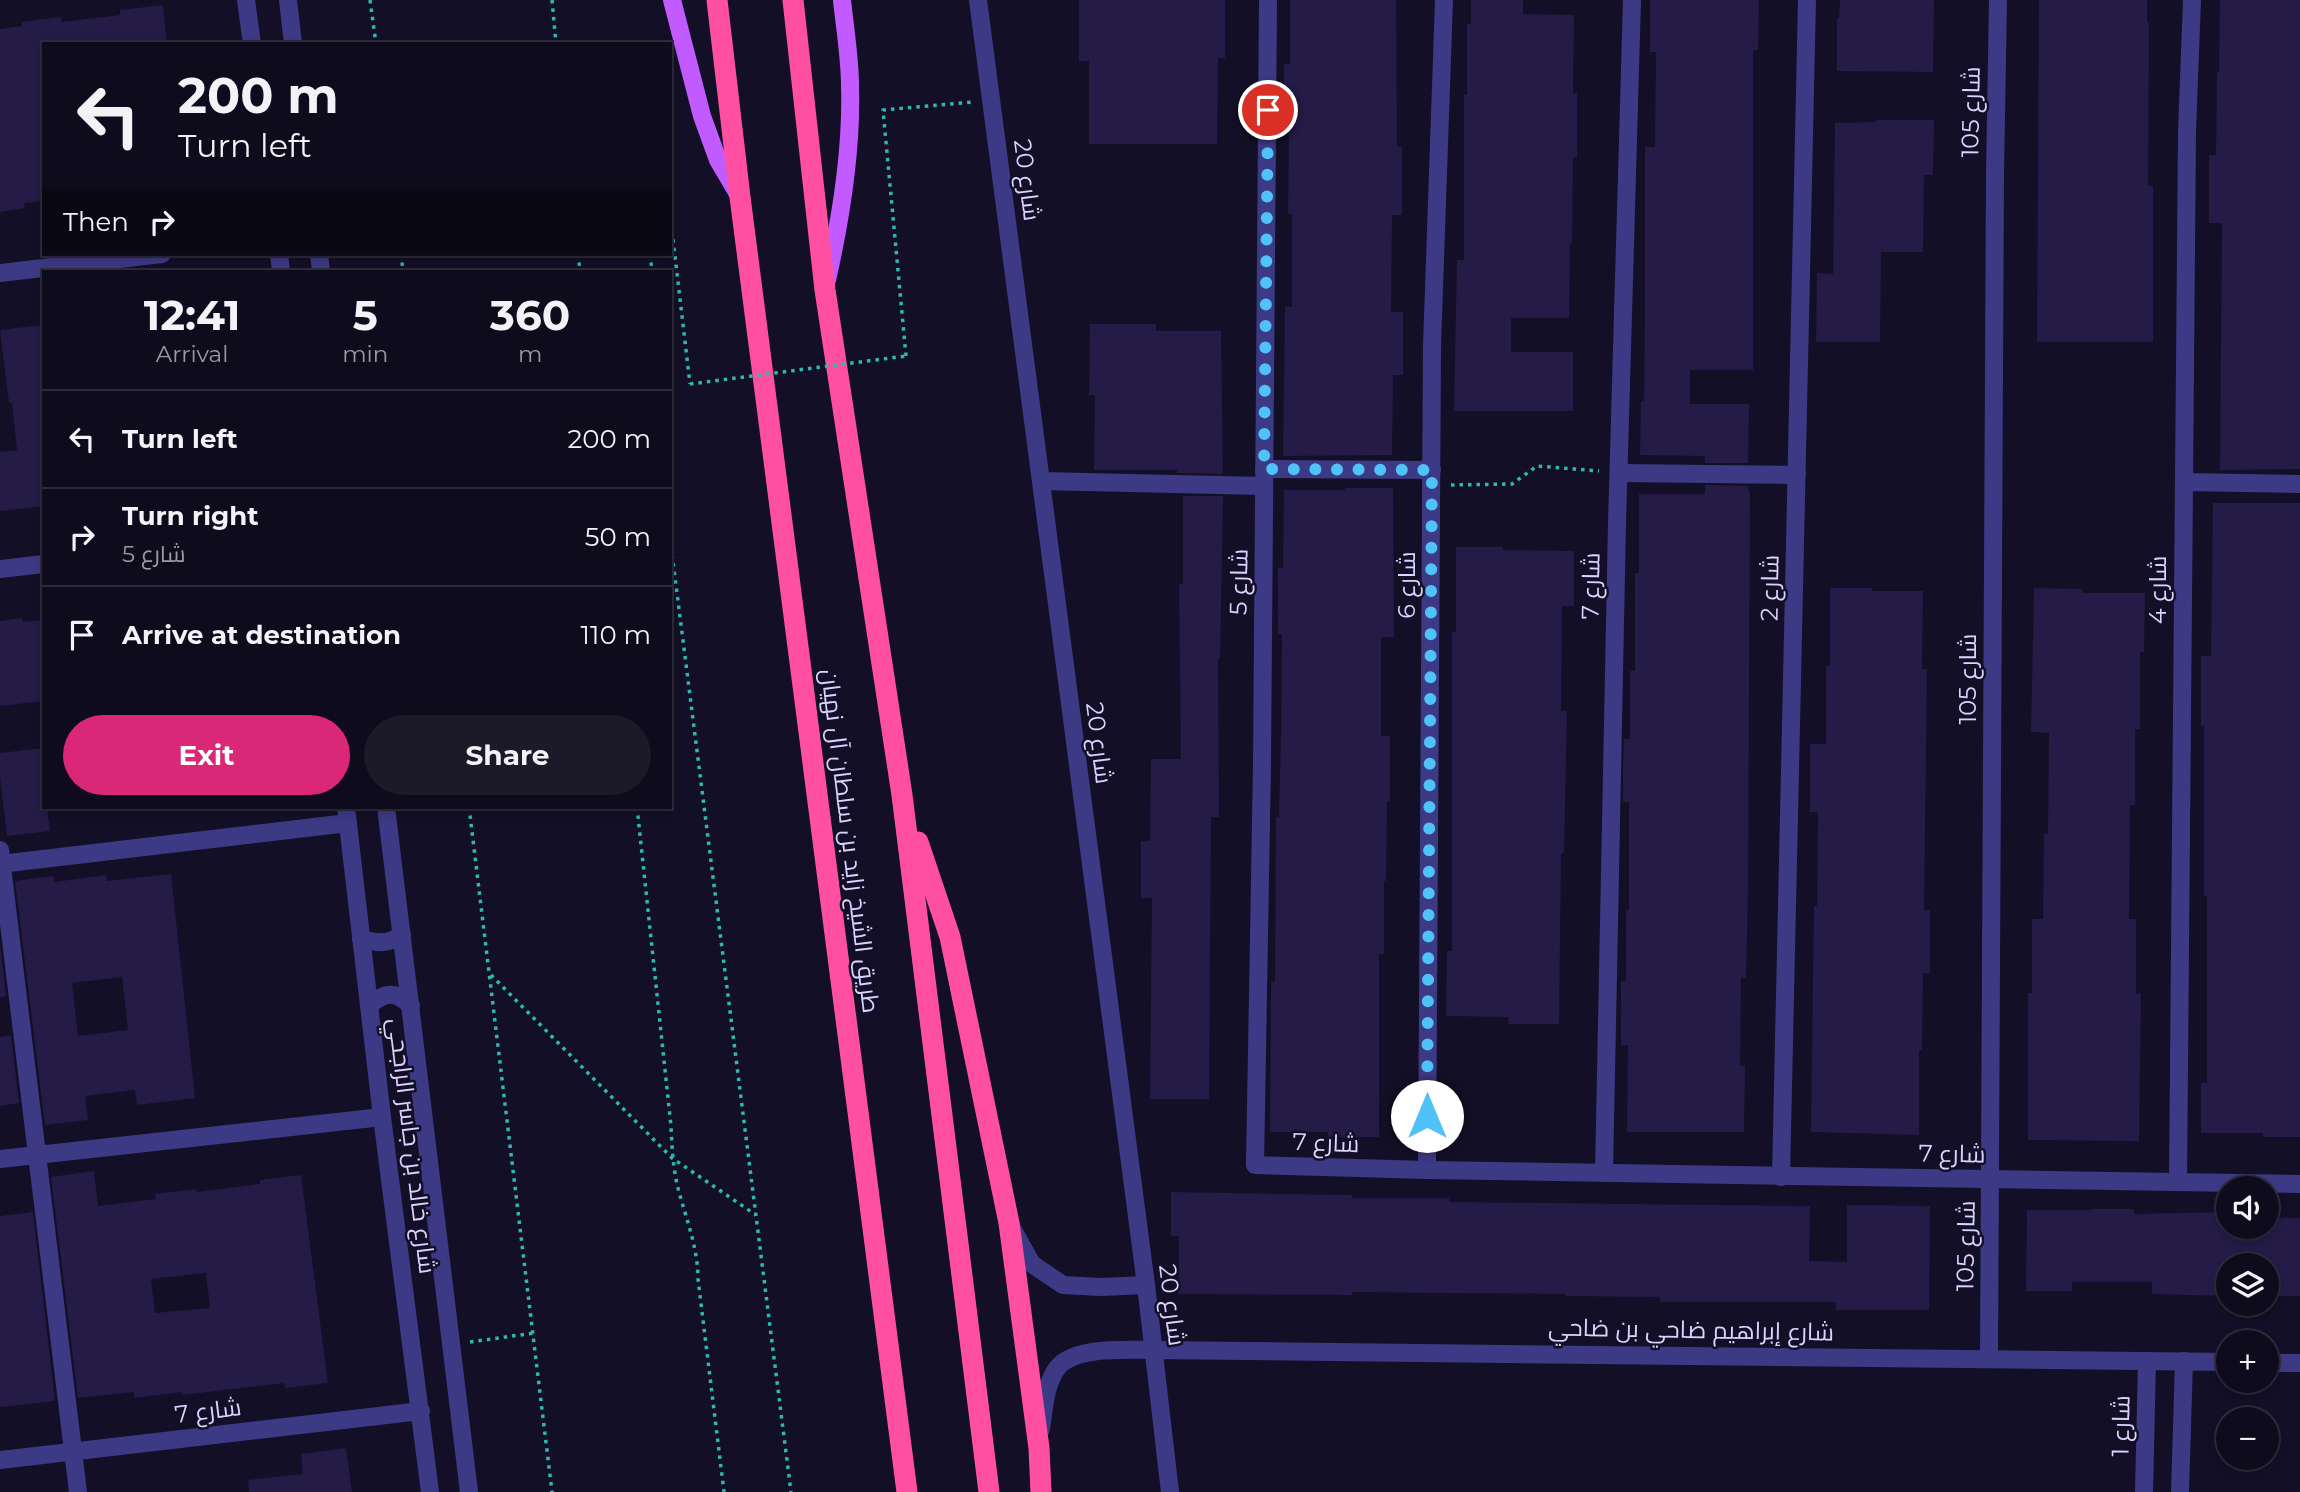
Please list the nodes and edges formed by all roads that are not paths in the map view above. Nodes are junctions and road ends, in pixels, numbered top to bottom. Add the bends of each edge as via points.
1 (246, 0) edge
2 (288, 0) edge
3 (672, 0) edge
4 (716, 0) edge
5 (793, 0) edge
6 (842, 0) edge
7 (978, 0) edge
8 (1268, 0) edge
9 (1444, 0) edge
10 (1632, 0) edge
11 (1807, 0) edge
12 (1998, 0) edge
13 (2192, 0) edge
14 (252, 42) edge
15 (293, 42) edge
16 (740, 197) junction
17 (145, 256) edge
18 (0, 273) edge
19 (825, 290) junction
20 (1619, 473) junction
21 (1797, 475) junction
22 (1264, 477) junction
23 (1432, 478) junction
24 (1041, 481) junction
25 (2184, 482) junction
26 (2300, 484) edge
27 (42, 564) edge
28 (0, 569) edge
29 (902, 795) junction
30 (386, 809) edge
31 (347, 815) edge
32 (1, 860) edge
33 (402, 934) junction
34 (361, 939) junction
35 (369, 1006) junction
36 (411, 1006) junction
37 (382, 1117) junction
38 (39, 1155) junction
39 (0, 1159) edge
40 (1255, 1165) joint
41 (1427, 1170) junction
42 (1604, 1174) junction
43 (1781, 1177) junction
44 (1991, 1180) junction
45 (2178, 1181) junction
46 (2300, 1184) edge
47 (1009, 1223) junction
48 (1146, 1285) junction
49 (1153, 1350) junction
50 (1989, 1358) junction
51 (2147, 1361) junction
52 (2184, 1361) junction
53 (2216, 1362) edge
54 (2279, 1363) edge
55 (2300, 1363) edge
56 (421, 1411) junction
57 (1039, 1448) junction
58 (73, 1451) junction
59 (0, 1460) edge
60 (78, 1492) edge
61 (430, 1492) edge
62 (469, 1492) edge
63 (907, 1492) edge
64 (989, 1492) edge
65 (1041, 1492) edge
66 (1170, 1492) edge
67 (2144, 1492) edge
68 (2180, 1492) edge

1 - 14 street
2 - 15 street
3 - 16 main road, طريق الشيخ زايد بن سلطان آل نهيان via 702,116 718,160
4 - 16 highway, طريق الشيخ زايد بن سلطان آل نهيان
5 - 19 highway
6 - 19 main road via 849,127 841,209
7 - 24 street, شارع 20
8 - 22 street, شارع 5
9 - 23 street, شارع 6
10 - 20 street, شارع 7
11 - 21 street, شارع 2
12 - 44 street, شارع 105
13 - 25 street, شارع 4
16 - 63 highway, طريق الشيخ زايد بن سلطان آل نهيان
17 - 18 street
19 - 29 highway
20 - 21 street
20 - 42 street, شارع 7
21 - 43 street, شارع 2
22 - 23 street
22 - 24 street
22 - 40 street, شارع 5
23 - 41 street, شارع 6
24 - 48 street, شارع 20
25 - 26 street
25 - 45 street, شارع 4
27 - 28 street
29 - 47 highway via 950,937
29 - 64 highway
30 - 33 street, شارع خالد بن جاسر الراجحي
31 - 32 street
31 - 34 street, شارع خالد بن جاسر الراجحي
32 - 38 street
33 - 34 street via 393,941
33 - 36 street, شارع خالد بن جاسر الراجحي
34 - 35 street, شارع خالد بن جاسر الراجحي
35 - 36 street via 391,994
35 - 37 street, شارع خالد بن جاسر الراجحي
36 - 62 street, شارع خالد بن جاسر الراجحي
37 - 38 street
37 - 56 street, شارع خالد بن جاسر الراجحي
38 - 39 street
38 - 58 street
40 - 41 street, شارع 7
41 - 42 street, شارع 7
42 - 43 street, شارع 7
43 - 44 street, شارع 7
44 - 45 street, شارع 7
44 - 50 street, شارع 105
45 - 46 street, شارع 7
47 - 48 street via 1032,1264 1063,1285
47 - 57 highway
48 - 49 street, شارع 20
49 - 50 street, شارع إبراهيم ضاحي بن ضاحي
49 - 57 street, شارع إبراهيم ضاحي بن ضاحي via 1092,1352 1059,1366 1044,1406
49 - 66 street, شارع 20
50 - 51 street, شارع إبراهيم ضاحي بن ضاحي
51 - 52 street, شارع إبراهيم ضاحي بن ضاحي
51 - 67 street, شارع 1
52 - 53 street, شارع إبراهيم ضاحي بن ضاحي
52 - 68 street
54 - 55 street
56 - 58 street, شارع 7
56 - 61 street, شارع خالد بن جاسر الراجحي
57 - 65 highway
58 - 59 street, شارع 7
58 - 60 street

